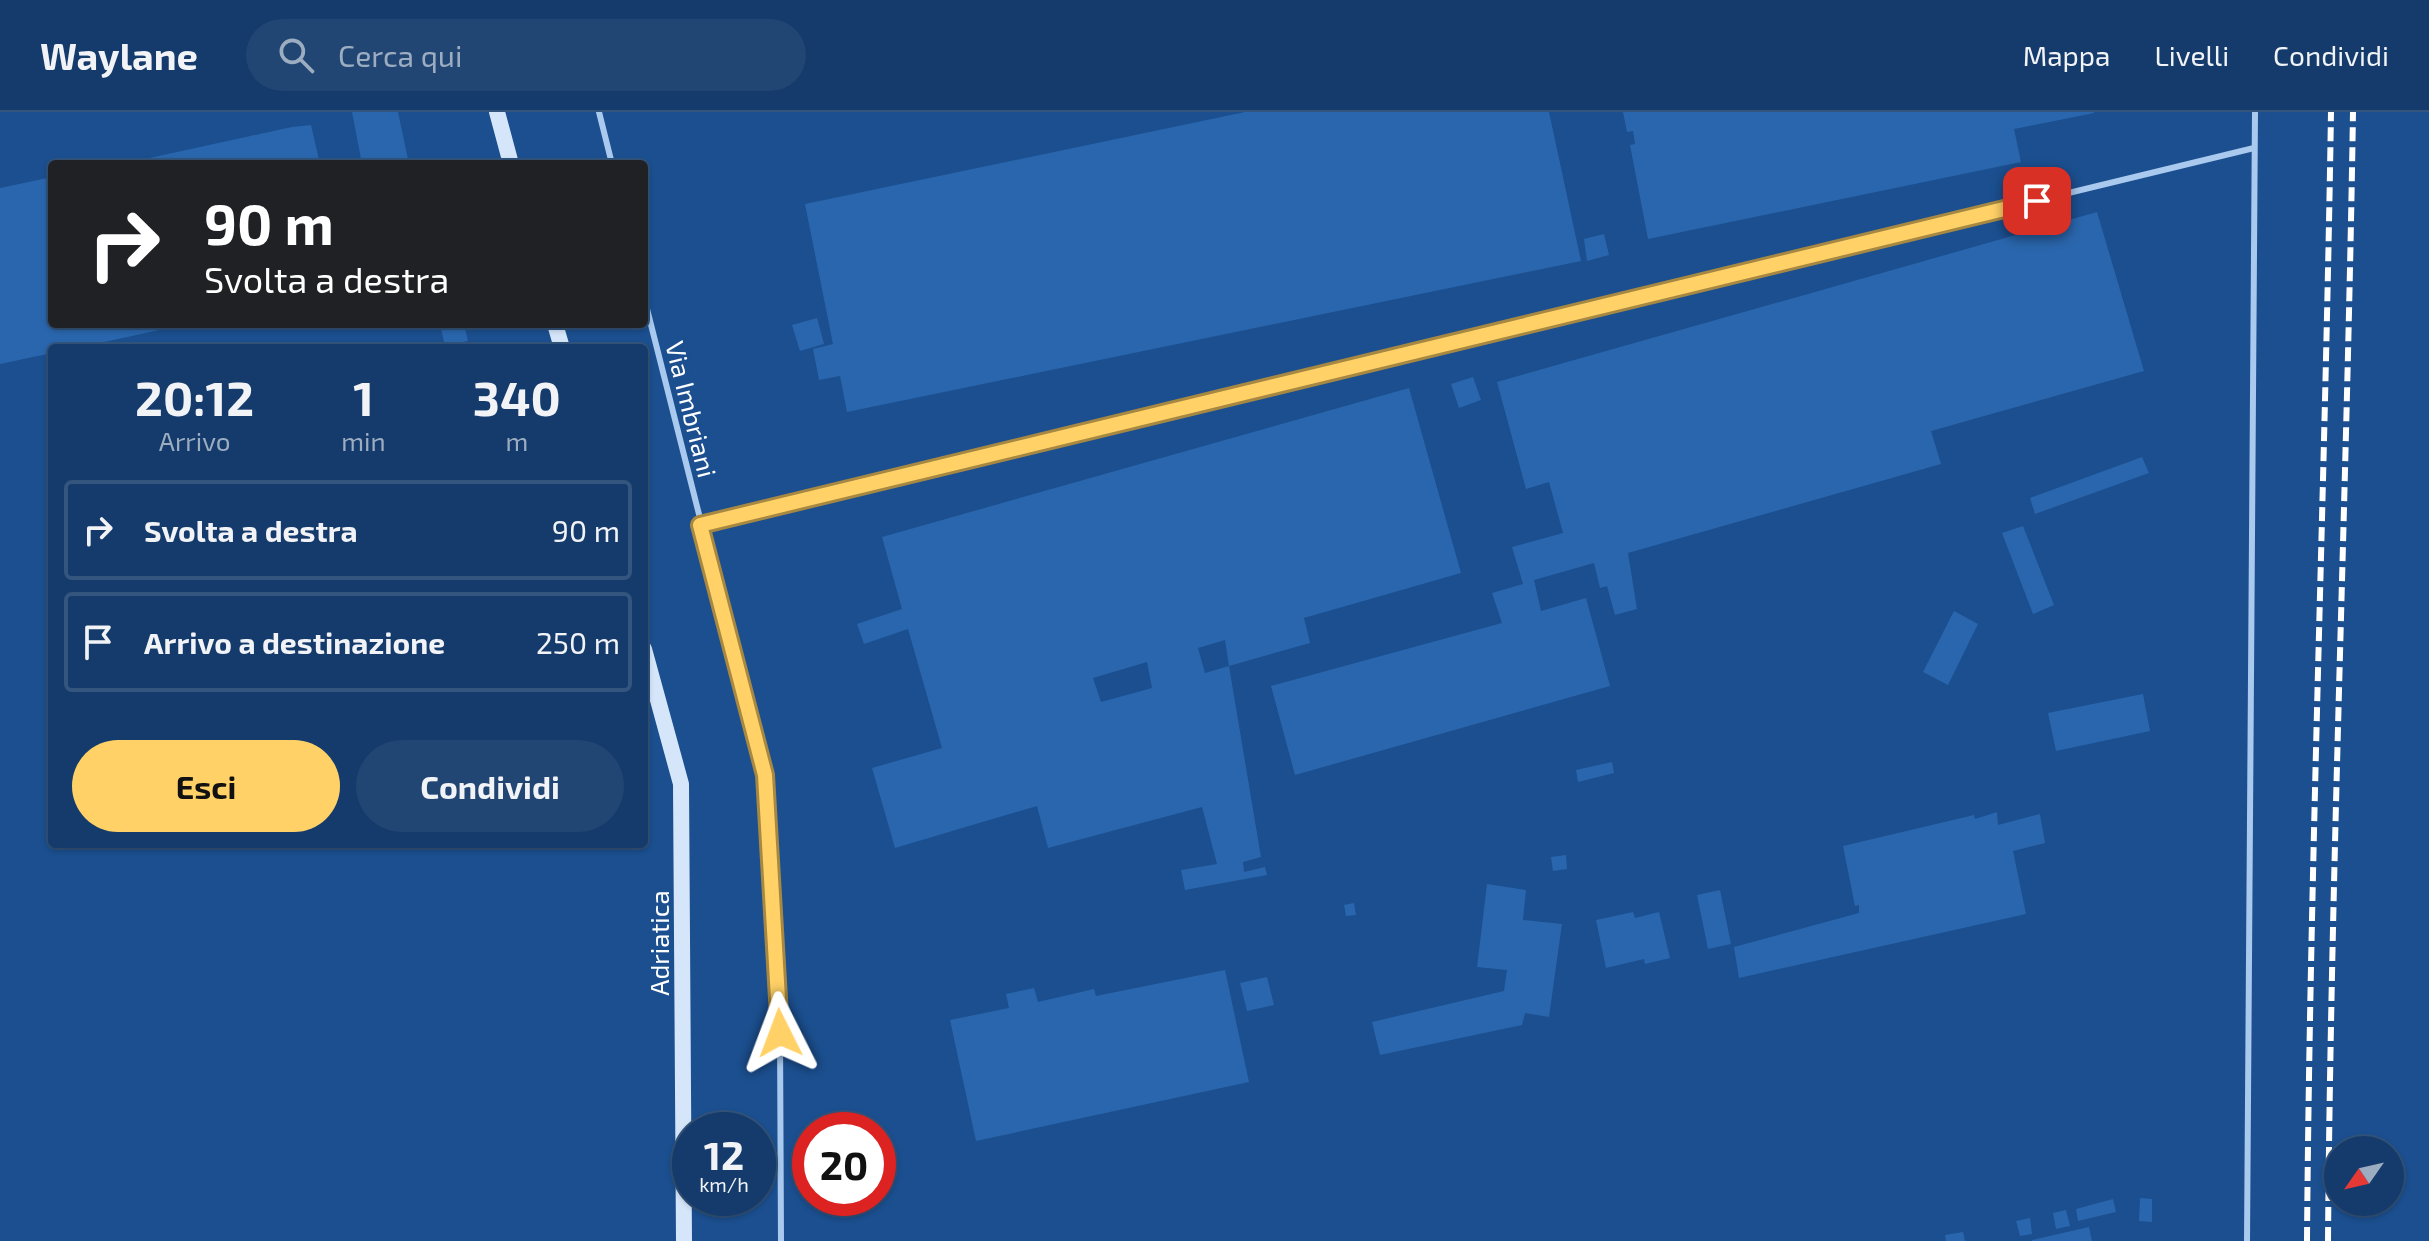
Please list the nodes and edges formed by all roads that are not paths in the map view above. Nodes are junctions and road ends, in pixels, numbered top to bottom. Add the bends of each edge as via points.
1 (497, 112) edge
2 (599, 112) edge
3 (2255, 112) edge
4 (2254, 148) junction
5 (510, 160) edge
6 (611, 160) edge
7 (648, 313) edge
8 (700, 525) junction
9 (648, 664) edge
10 (684, 1241) edge
11 (781, 1241) edge
12 (2247, 1241) edge

1 - 5 main road
2 - 6 lane
3 - 4 lane
4 - 8 lane
4 - 12 lane
7 - 8 lane, Via Imbriani
8 - 11 lane, Via Imbriani via 765,775 780,1033
9 - 10 main road, Adriatica via 681,784

